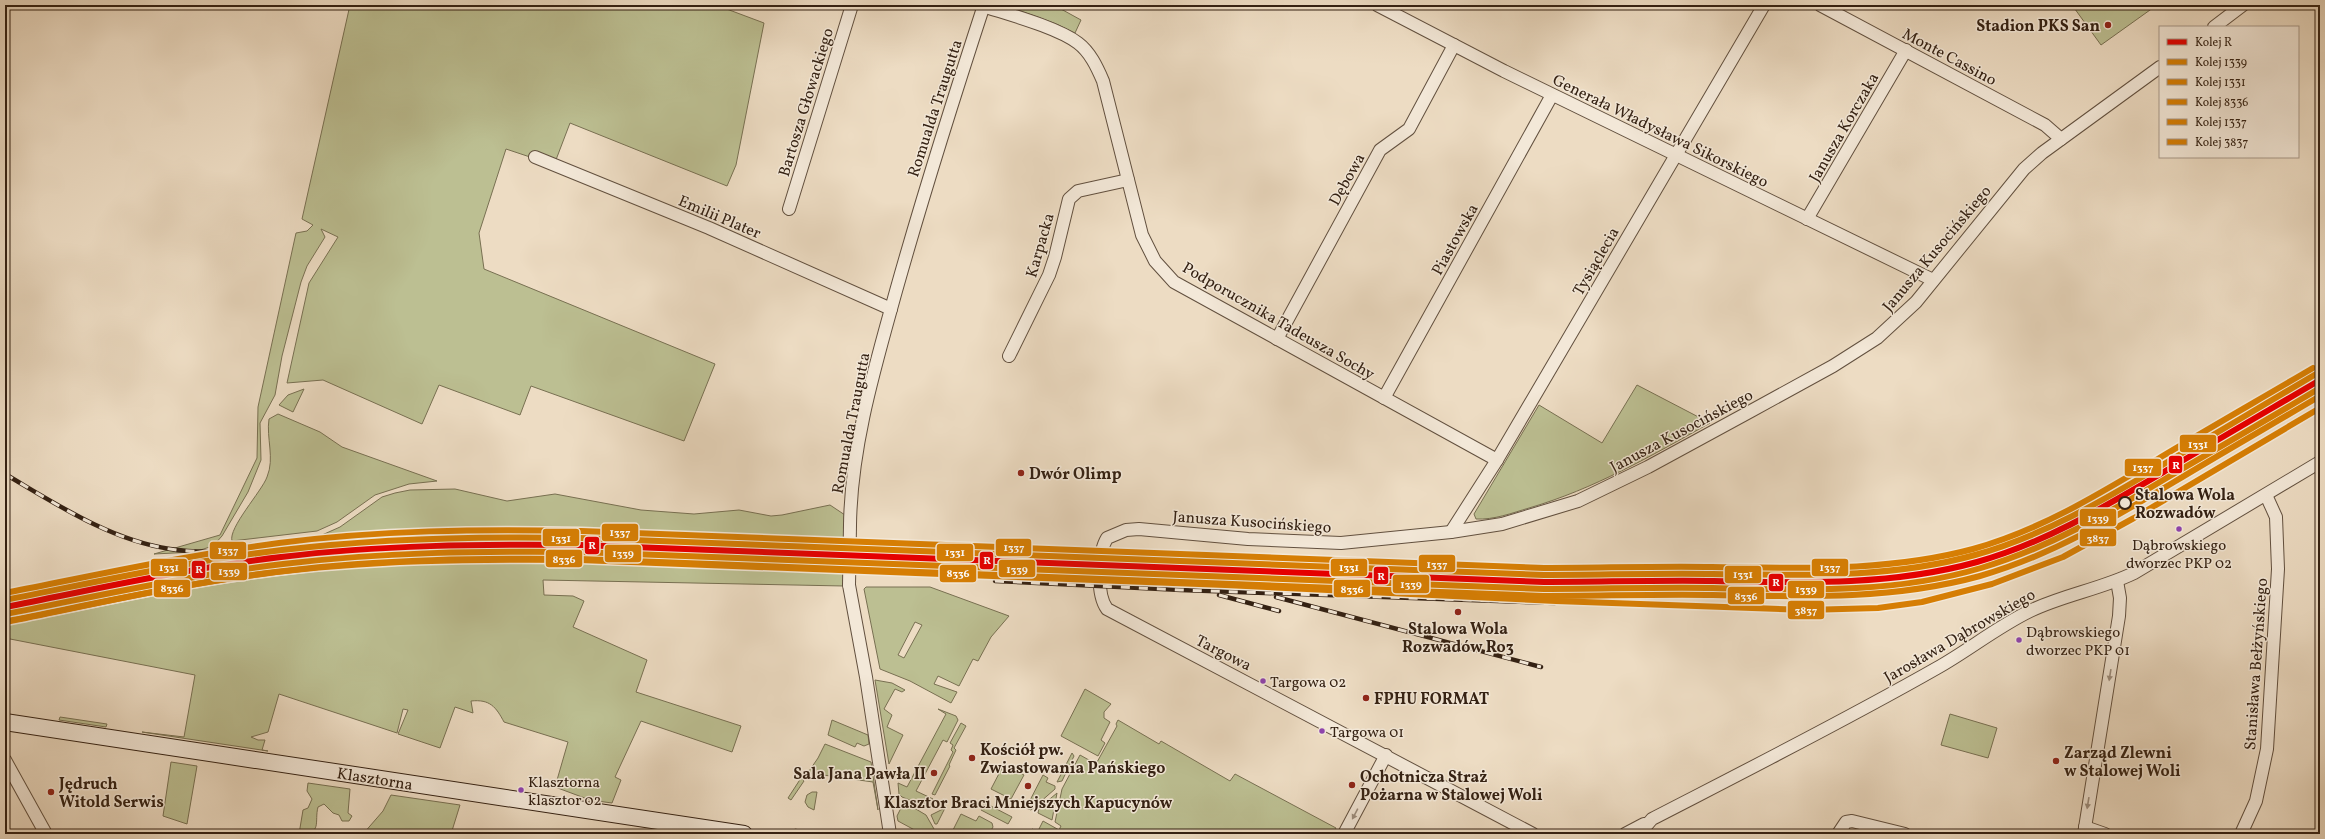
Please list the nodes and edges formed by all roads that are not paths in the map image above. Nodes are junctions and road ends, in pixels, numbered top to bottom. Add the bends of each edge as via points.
1 (852, 5) edge
2 (982, 5) edge
3 (1377, 5) edge
4 (1764, 5) edge
5 (1820, 5) edge
6 (2243, 5) edge
7 (2215, 26) edge
8 (1454, 45) junction
9 (1906, 50) junction
10 (2159, 68) edge
11 (1552, 95) junction
12 (2061, 139) junction
13 (1676, 155) junction
14 (535, 157) dead end
15 (1128, 180) junction
16 (790, 209) dead end
17 (1807, 219) junction
18 (1933, 280) junction
19 (891, 309) junction
20 (1277, 339) junction
21 (1009, 356) dead end
22 (1384, 398) junction
23 (1497, 460) junction
24 (2320, 462) edge
25 (2266, 495) junction
26 (1451, 532) junction
27 (1103, 546) joint
28 (2117, 581) junction
29 (5, 722) edge
30 (1386, 755) junction
31 (5, 760) edge
32 (2084, 830) edge
33 (46, 834) edge
34 (744, 834) edge
35 (890, 834) edge
36 (1344, 834) edge
37 (1533, 834) edge
38 (1629, 834) edge
39 (1838, 834) edge
40 (1905, 834) edge
41 (2104, 834) edge
42 (2241, 834) edge

1 - 16 street, Bartosza Głowackiego
2 - 15 street, Podporucznika Tadeusza Sochy via 1064,34 1079,43 1094,60 1103,81
2 - 19 street, Romualda Traugutta via 934,157
3 - 8 street, Generała Władysława Sikorskiego
4 - 13 street, Tysiąclecia
5 - 9 street, Monte Cassino
6 - 7 street
8 - 11 street, Generała Władysława Sikorskiego
8 - 20 street, Dębowa via 1409,129 1380,150
9 - 12 street, Monte Cassino via 2045,125
9 - 17 street, Janusza Korczaka
10 - 12 street, Janusza Kusocińskiego
11 - 13 street, Generała Władysława Sikorskiego
11 - 22 street, Piastowska
12 - 18 street, Janusza Kusocińskiego via 2024,169
13 - 17 street, Generała Władysława Sikorskiego
13 - 23 street, Tysiąclecia
14 - 19 street, Emilii Plater via 709,228
15 - 20 street, Podporucznika Tadeusza Sochy via 1142,235 1155,261 1174,282
15 - 21 street, Karpacka via 1072,194 1064,213 1049,275
17 - 18 street, Generała Władysława Sikorskiego
18 - 26 street, Janusza Kusocińskiego via 1894,324 1856,353 1648,467 1578,501 1502,524
19 - 35 street, Romualda Traugutta, bridge via 868,396 850,502 849,585
20 - 22 street, Podporucznika Tadeusza Sochy
22 - 23 street, Podporucznika Tadeusza Sochy
23 - 26 street, Tysiąclecia
24 - 25 street, Jarosława Dąbrowskiego
25 - 28 street, Jarosława Dąbrowskiego
25 - 42 street, Stanisława Bełżyńskiego via 2276,517 2278,570 2267,749 2256,801
26 - 27 street, Janusza Kusocińskiego via 1320,543 1139,529 1117,532 1107,538
27 - 30 street, Targowa via 1101,596 1107,608
28 -> 32 street via 2120,598 2118,616
28 - 38 street, Jarosława Dąbrowskiego via 2049,602 2028,612 1926,674 1650,820
29 - 34 street, Klasztorna
30 -> 36 street
30 - 37 street, Targowa
31 - 33 street
32 - 41 street
39 - 40 street via 1846,822 1852,821

